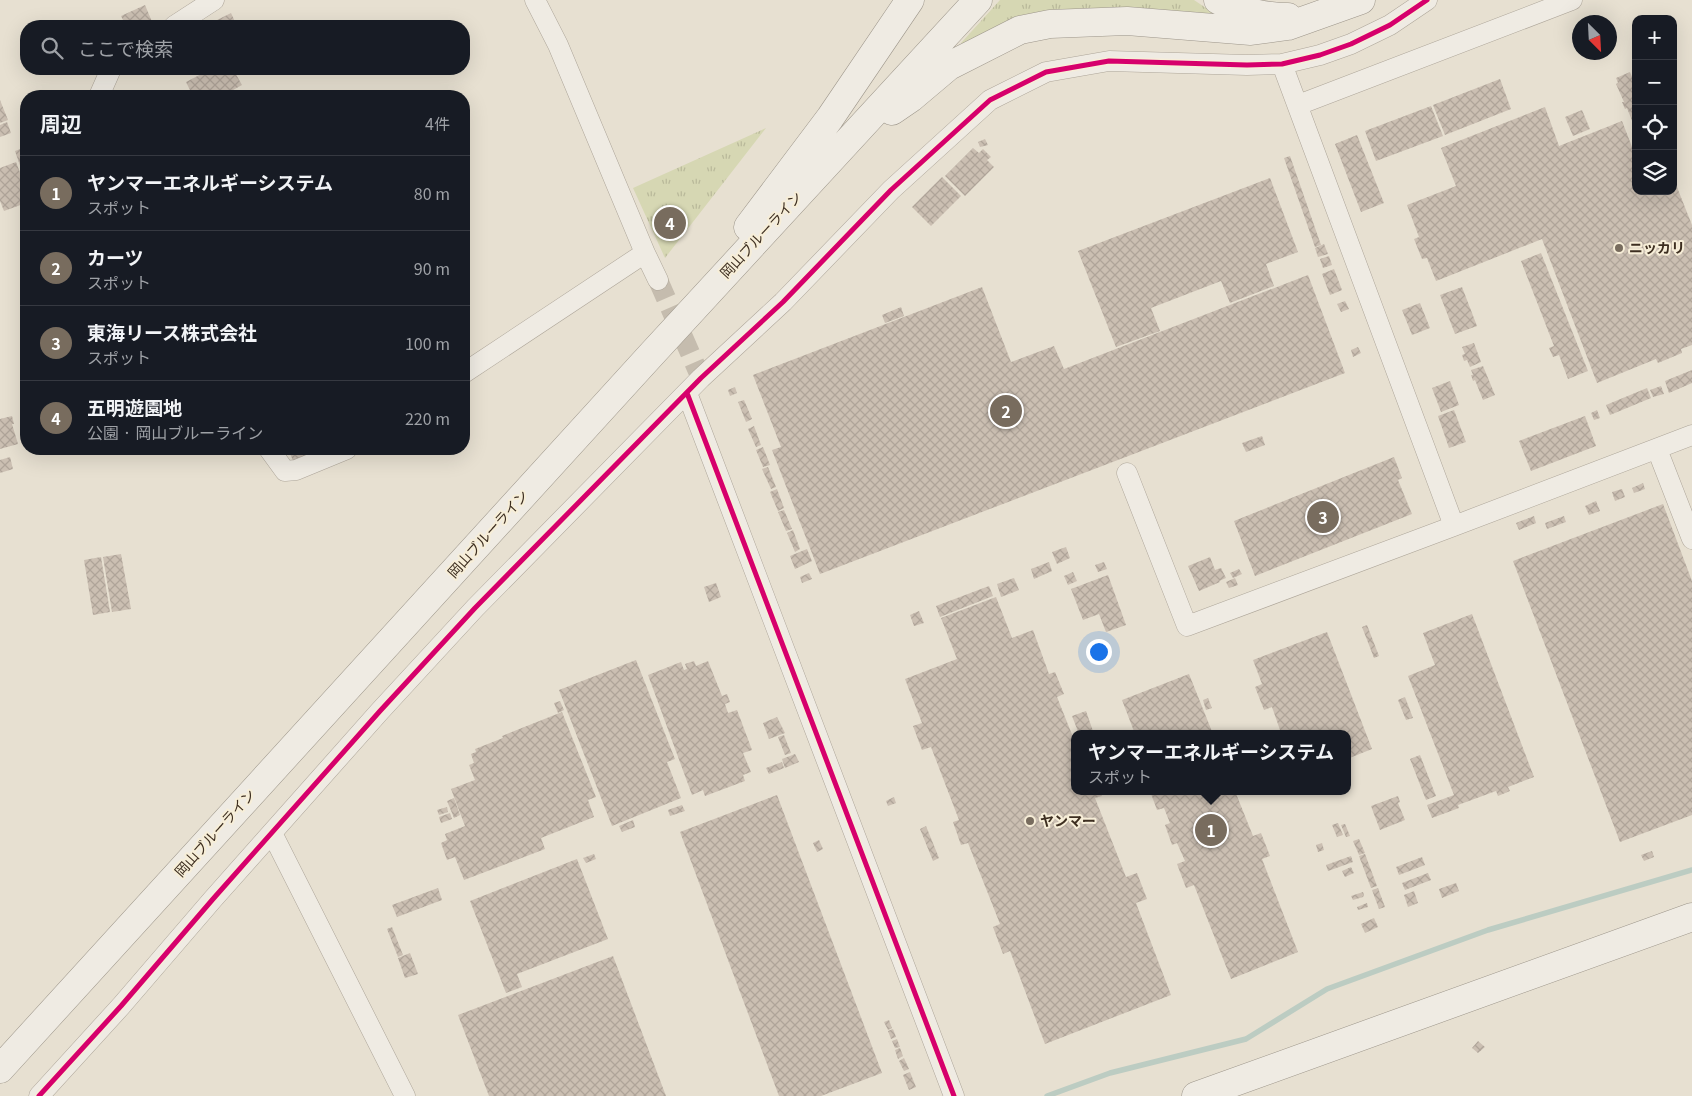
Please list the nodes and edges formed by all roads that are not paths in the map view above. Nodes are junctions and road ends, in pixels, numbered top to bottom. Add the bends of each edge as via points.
1 (214, 0) edge
2 (535, 0) edge
3 (910, 0) edge
4 (978, 0) edge
5 (1218, 0) edge
6 (1361, 0) edge
7 (1427, 0) edge
8 (1572, 0) edge
9 (1334, 11) junction
10 (183, 20) edge
11 (1282, 64) junction
12 (109, 75) edge
13 (102, 90) edge
14 (1298, 105) junction
15 (851, 137) junction
16 (645, 253) junction
17 (658, 280) tunnel mouth
18 (650, 356) junction
19 (470, 369) edge
20 (687, 393) junction
21 (1692, 435) edge
22 (1657, 449) junction
23 (273, 455) edge
24 (332, 455) edge
25 (1127, 473) dead end
26 (1454, 526) junction
27 (1692, 539) edge
28 (272, 833) junction
29 (1692, 917) edge
30 (0, 1069) edge
31 (39, 1096) edge
32 (405, 1096) edge
33 (954, 1096) edge
34 (1196, 1096) edge

1 - 10 street
2 - 16 street via 558,46
3 - 18 main road via 830,118
4 - 15 main road, 岡山ブルーライン
5 - 9 main road via 1253,12 1286,18
6 - 9 main road
7 - 11 street via 1390,25 1351,44
8 - 14 street
9 - 15 main road via 1288,26 1251,31 1128,21 1050,24 1020,30 949,66 911,98
11 - 14 street
11 - 20 street via 1109,61 1046,72 990,100 891,190 783,302
12 - 13 street
14 - 26 street
15 - 18 main road, 岡山ブルーライン
16 - 17 street
16 - 19 street
18 - 30 main road, 岡山ブルーライン
20 - 28 street via 475,608
20 - 33 street
21 - 22 street
22 - 26 street
22 - 27 street
23 - 24 street via 285,471 296,470
25 - 26 street via 1186,626
28 - 31 street
28 - 32 street
29 - 34 main road

